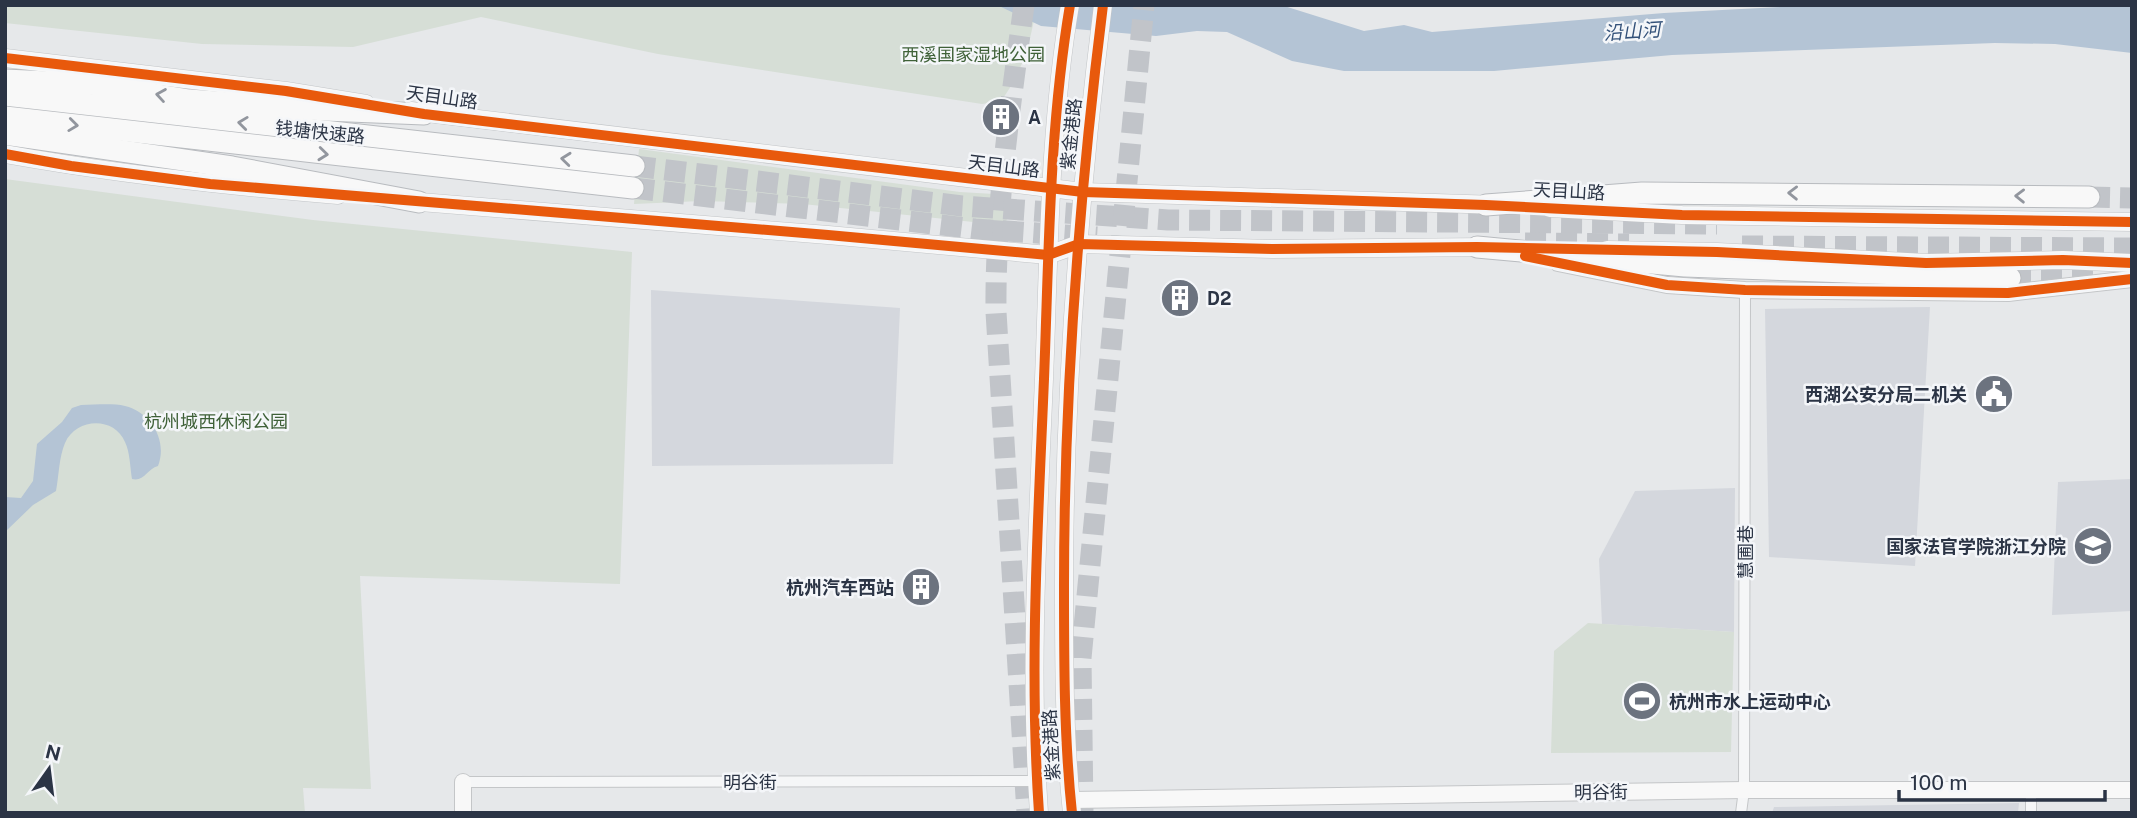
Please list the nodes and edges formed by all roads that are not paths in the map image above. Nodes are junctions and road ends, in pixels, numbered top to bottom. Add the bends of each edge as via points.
1 (1070, 5) edge
2 (1103, 5) edge
3 (5, 58) edge
4 (5, 80) edge
5 (5, 94) edge
6 (424, 114) junction
7 (5, 117) edge
8 (5, 134) edge
9 (5, 154) edge
10 (634, 166) tunnel mouth
11 (633, 188) tunnel mouth
12 (1050, 188) junction
13 (1083, 192) junction
14 (2089, 197) tunnel mouth
15 (419, 202) junction
16 (1486, 205) junction
17 (2132, 222) edge
18 (1079, 244) junction
19 (1477, 247) junction
20 (1048, 255) junction
21 (2132, 263) edge
22 (2010, 278) tunnel mouth
23 (2132, 279) edge
24 (1745, 290) junction
25 (1037, 781) junction
26 (463, 782) joint
27 (1744, 790) junction
28 (2031, 790) junction
29 (2132, 790) edge
30 (1072, 806) edge
31 (463, 813) edge
32 (1039, 813) edge
33 (1741, 813) edge
34 (2031, 813) edge

1 - 12 main road, 紫金港路
2 - 13 main road, 紫金港路
3 - 6 main road, 天目山路 via 286,91
6 -> 4 highway via 189,100 90,84
10 -> 5 highway, 钱塘快速路
6 - 12 main road, 天目山路
7 -> 11 highway, 钱塘快速路
8 - 15 highway via 232,167
9 - 15 main road via 210,184
12 - 13 main road, 天目山路
12 - 20 main road, 紫金港路
13 - 16 main road, 天目山路
13 - 18 main road, 紫金港路
14 -> 16 highway via 1642,193
15 - 20 main road
16 - 17 main road, 天目山路 via 1682,215
18 - 19 main road via 1273,249
18 - 20 main road
18 - 30 main road, 紫金港路 via 1064,526 1064,662
19 - 21 main road via 1717,252 1926,263
19 - 22 highway via 1685,265
19 - 24 street via 1667,285
20 - 25 main road, 紫金港路 via 1034,646
23 - 24 street via 2008,293
24 - 27 street, 慧圃巷
25 - 26 street, 明谷街
25 - 32 main road, 紫金港路
26 - 31 street
27 - 28 street, 明谷街
27 - 30 street, 明谷街
27 - 33 street, 慧圃巷
28 - 29 street, 明谷街
28 - 34 street

